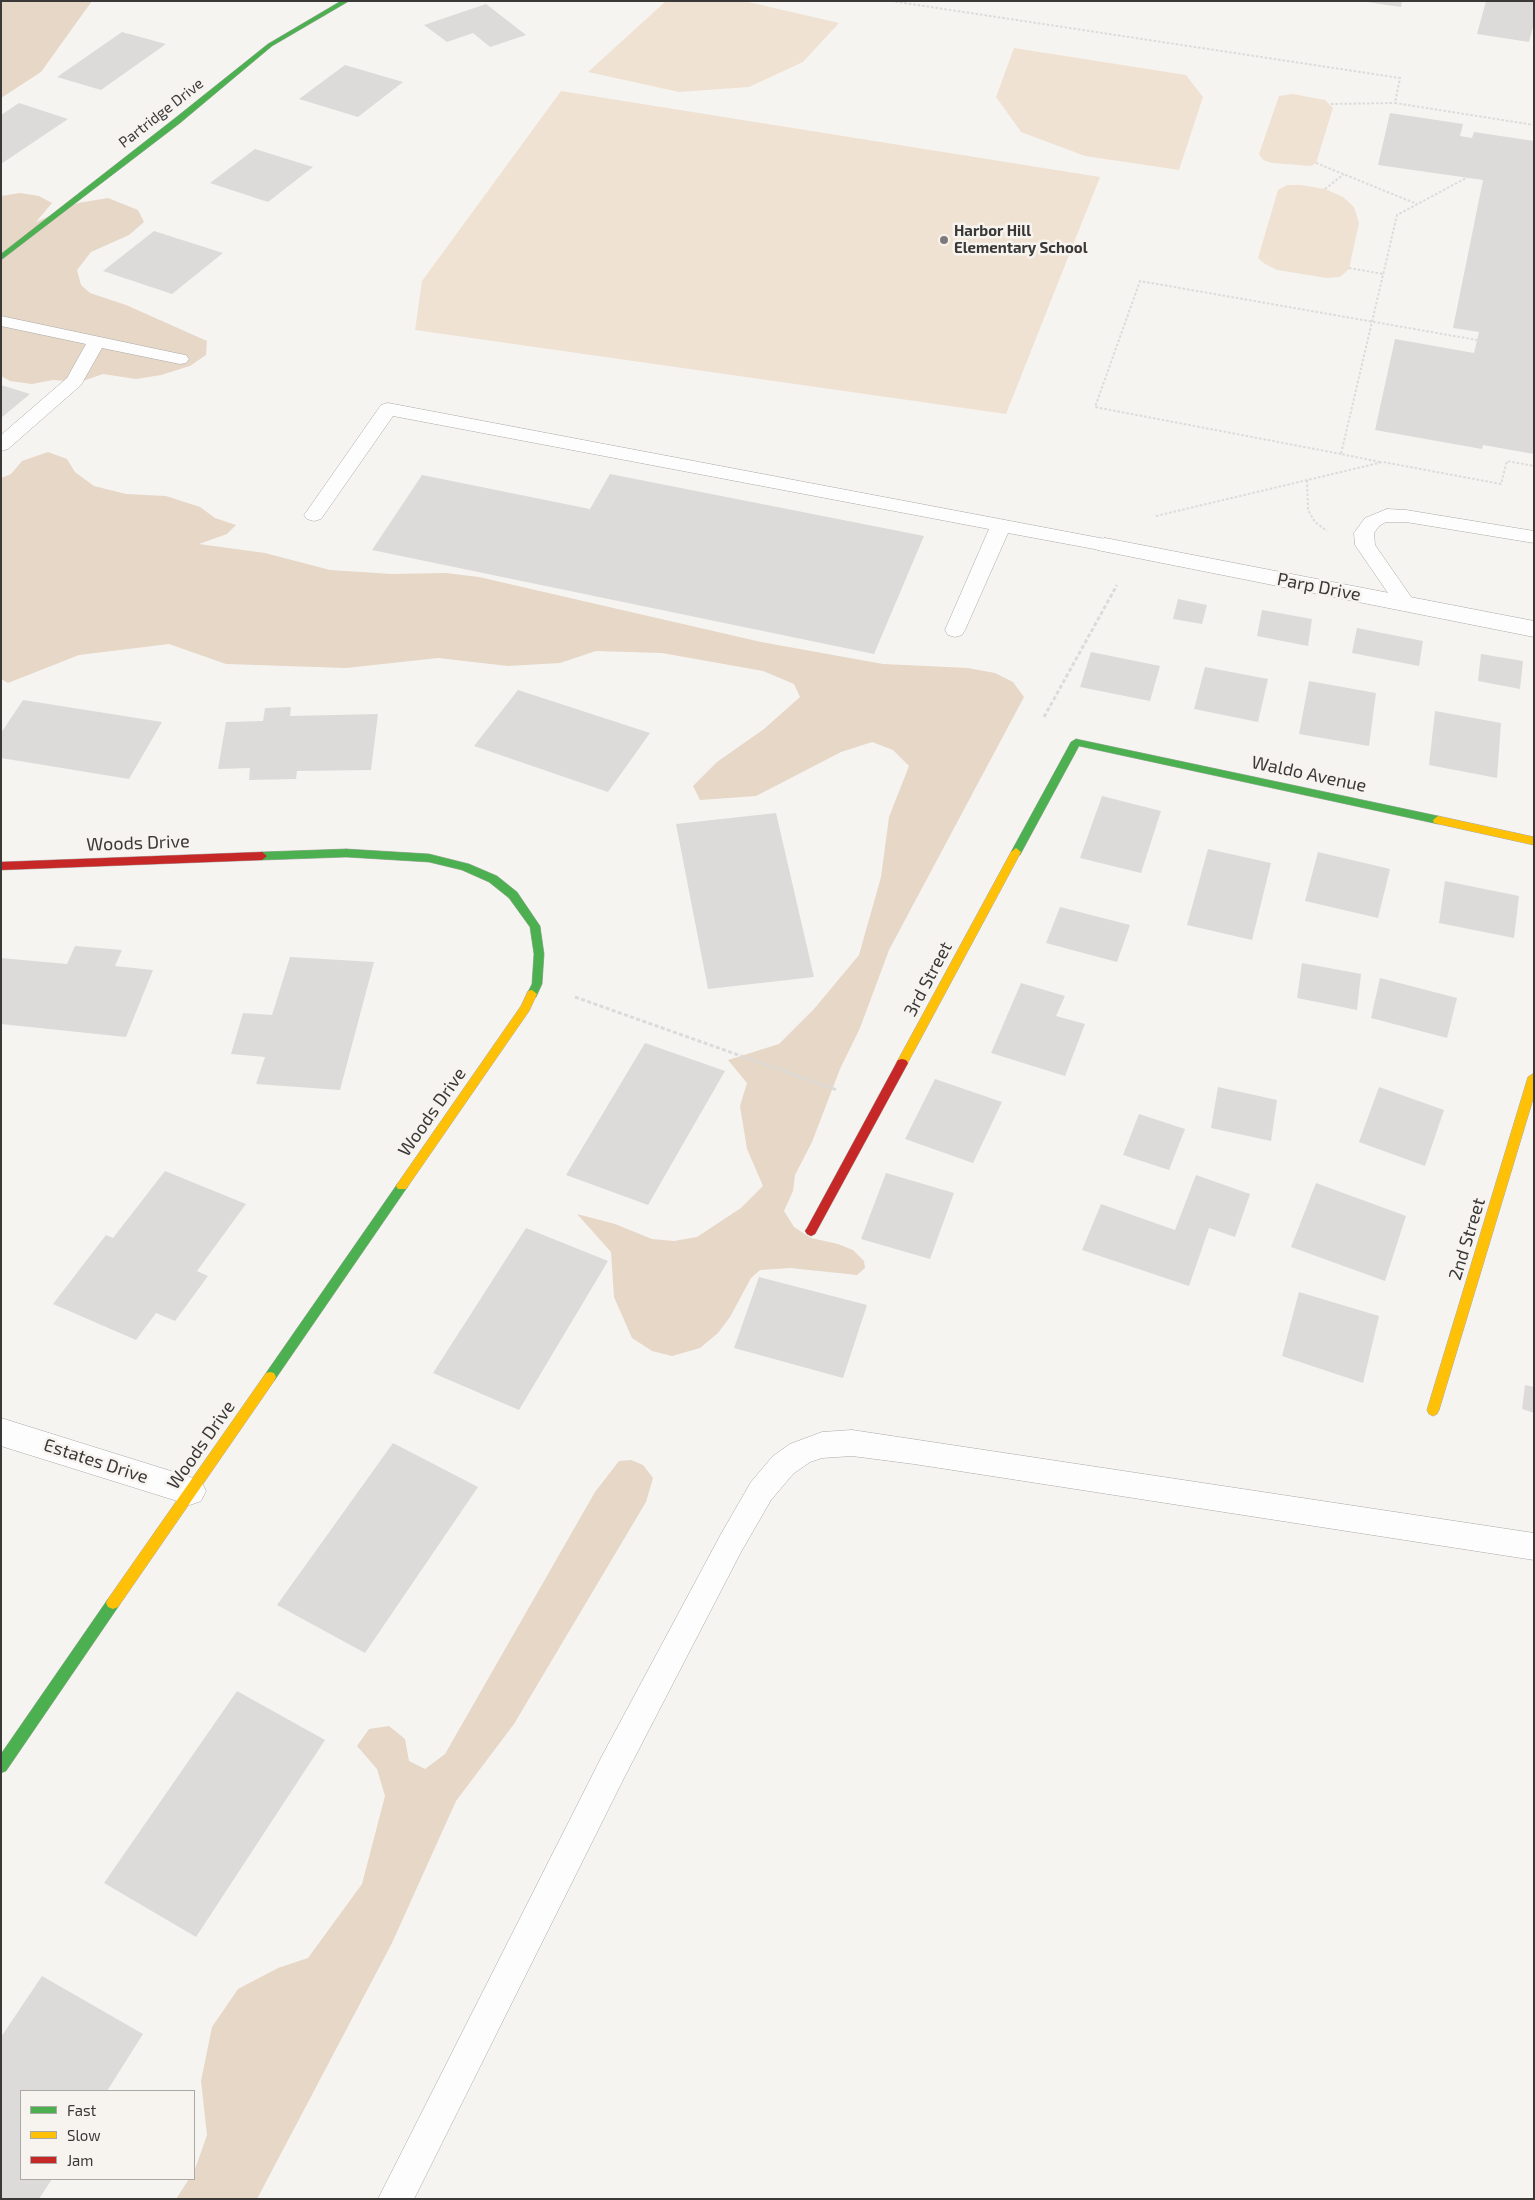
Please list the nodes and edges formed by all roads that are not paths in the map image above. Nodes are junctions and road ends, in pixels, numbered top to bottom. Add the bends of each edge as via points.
1 (346, 1) edge
2 (1, 258) edge
3 (1, 321) edge
4 (97, 341) junction
5 (180, 359) dead end
6 (1, 445) edge
7 (314, 515) dead end
8 (1001, 525) junction
9 (1534, 537) edge
10 (1105, 545) joint
11 (1406, 604) junction
12 (1534, 629) edge
13 (955, 630) dead end
14 (1076, 742) joint
15 (1534, 841) edge
16 (1, 866) edge
17 (1534, 1077) edge
18 (811, 1231) dead end
19 (1433, 1410) dead end
20 (1, 1432) edge
21 (190, 1491) junction
22 (1534, 1547) edge
23 (1, 1766) edge
24 (395, 2199) edge

1 - 2 street, Partridge Drive via 270,45
3 - 4 lane
4 - 5 lane
4 - 6 lane via 74,382
7 - 8 lane via 388,409
8 - 10 lane
8 - 13 lane
9 - 11 lane via 1406,516 1378,518 1364,533 1365,545
10 - 11 street, Parp Drive
11 - 12 street, Parp Drive
14 - 15 street, Waldo Avenue
14 - 18 street, 3rd Street
16 - 21 street, Woods Drive via 346,853 430,858 493,879 513,895 535,926 539,954 537,984 519,1016
17 - 19 street, 2nd Street
20 - 21 street, Estates Drive
21 - 23 street, Woods Drive
22 - 24 lane via 852,1443 822,1445 800,1453 783,1465 761,1491 731,1543 604,1784

